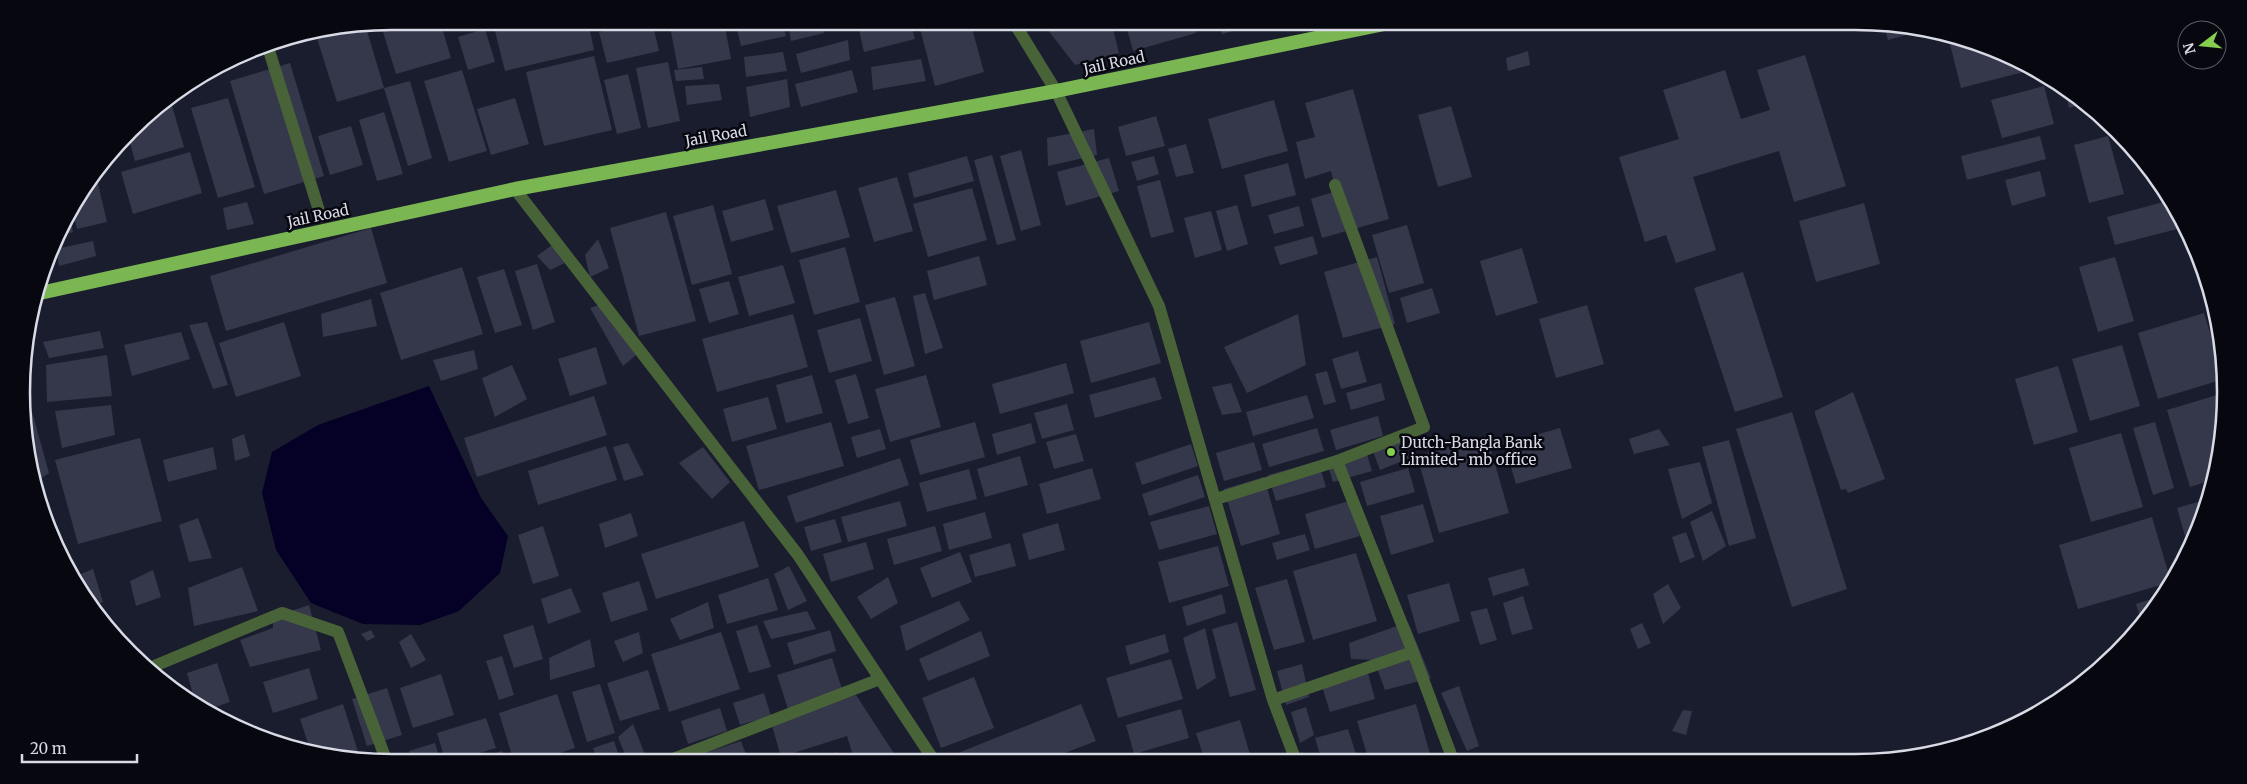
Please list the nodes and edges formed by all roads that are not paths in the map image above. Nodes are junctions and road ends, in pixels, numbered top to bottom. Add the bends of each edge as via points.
1 (1018, 30) edge
2 (1356, 30) edge
3 (268, 52) edge
4 (1056, 92) junction
5 (1335, 185) dead end
6 (515, 189) junction
7 (320, 217) dead end
8 (44, 292) edge
9 (1336, 461) junction
10 (1216, 499) junction
11 (1413, 652) junction
12 (155, 666) edge
13 (880, 679) junction
14 (1273, 700) junction
15 (384, 754) edge
16 (686, 754) edge
17 (929, 754) edge
18 (1293, 754) edge
19 (1451, 754) edge

1 - 4 street
2 - 4 highway, Jail Road
3 - 7 street
4 - 6 highway, Jail Road
4 - 10 street via 1159,306
5 - 9 street via 1424,427
6 - 8 highway, Jail Road
6 - 13 street via 798,555
9 - 10 street
9 - 11 street
10 - 14 street
11 - 14 street
11 - 19 street
12 - 15 street via 282,613 338,632
13 - 16 street
13 - 17 street
14 - 18 street

